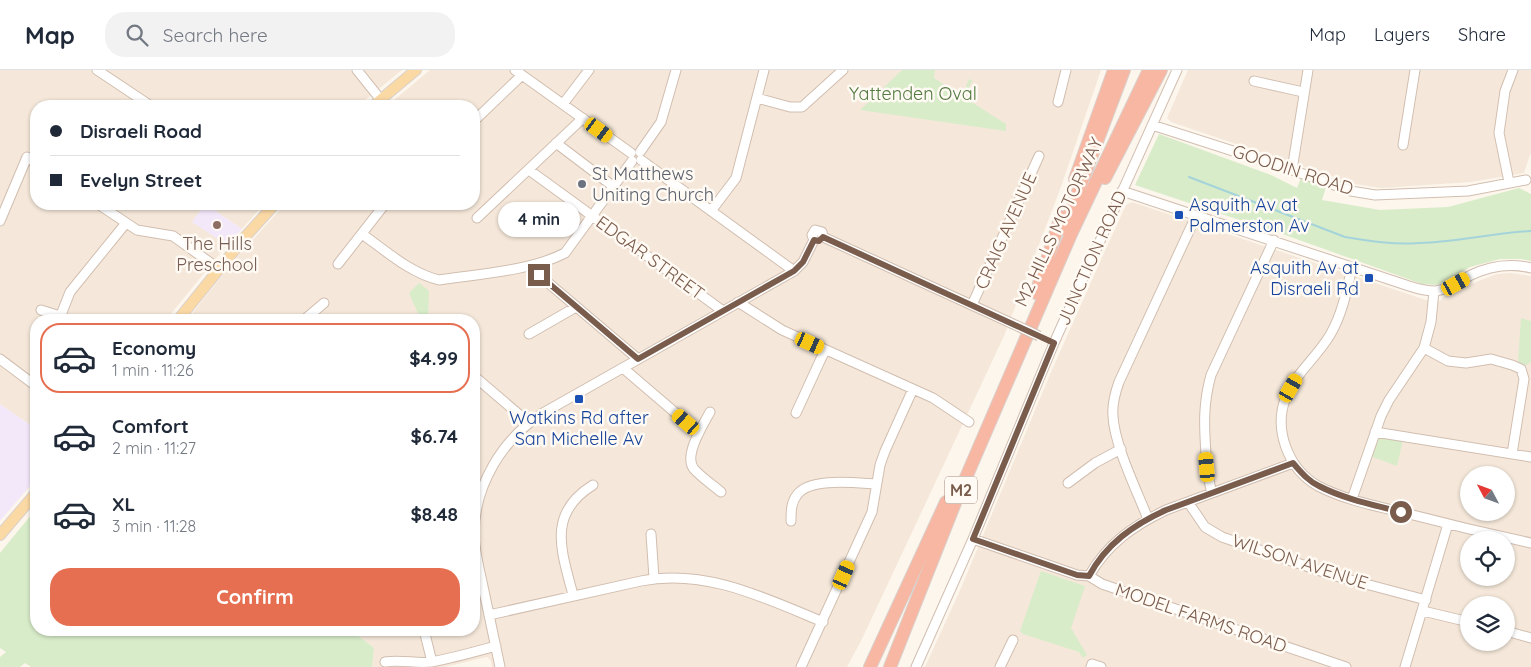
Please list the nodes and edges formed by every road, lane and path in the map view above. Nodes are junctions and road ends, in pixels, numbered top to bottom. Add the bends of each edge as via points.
1 (98, 70) edge
2 (357, 70) edge
3 (416, 70) edge
4 (589, 70) edge
5 (676, 70) edge
6 (764, 70) edge
7 (843, 70) edge
8 (1066, 70) edge
9 (1114, 70) edge
10 (1124, 70) edge
11 (1149, 70) edge
12 (1161, 70) edge
13 (1177, 70) edge
14 (1308, 70) edge
15 (1415, 70) edge
16 (1513, 70) edge
17 (519, 73) edge
18 (1254, 82) dead end
19 (1303, 92) junction
20 (758, 98) junction
21 (142, 100) edge
22 (375, 100) edge
23 (381, 100) edge
24 (1058, 102) dead end
25 (563, 104) junction
26 (480, 115) edge
27 (583, 118) junction
28 (1152, 125) junction
29 (556, 143) junction
30 (1403, 145) dead end
31 (1039, 156) dead end
32 (636, 157) junction
33 (30, 159) edge
34 (529, 170) junction
35 (1292, 170) junction
36 (1526, 180) dead end
37 (1509, 182) junction
38 (614, 188) junction
39 (1122, 190) junction
40 (107, 210) edge
41 (270, 210) edge
42 (381, 210) edge
43 (711, 211) junction
44 (1196, 216) junction
45 (592, 217) junction
46 (477, 218) dead end
47 (0, 221) edge
48 (126, 223) junction
49 (362, 234) junction
50 (1274, 240) junction
51 (338, 264) dead end
52 (535, 265) junction
53 (1352, 267) junction
54 (1531, 268) edge
55 (219, 269) junction
56 (794, 271) junction
57 (1434, 291) junction
58 (1036, 293) junction
59 (738, 302) junction
60 (324, 303) dead end
61 (972, 305) junction
62 (576, 307) junction
63 (41, 310) dead end
64 (723, 311) junction
65 (50, 314) edge
66 (61, 314) edge
67 (183, 314) edge
68 (311, 314) edge
69 (1036, 314) junction
70 (529, 334) dead end
71 (1054, 343) junction
72 (1424, 348) junction
73 (825, 350) junction
74 (0, 359) edge
75 (638, 359) junction
76 (623, 368) junction
77 (30, 382) edge
78 (480, 382) edge
79 (913, 389) junction
80 (710, 412) dead end
81 (796, 413) dead end
82 (968, 422) dead end
83 (529, 423) junction
84 (1375, 432) junction
85 (699, 434) junction
86 (1121, 449) junction
87 (1512, 454) junction
88 (1531, 457) edge
89 (1293, 463) junction
90 (1068, 483) dead end
91 (876, 484) junction
92 (593, 485) dead end
93 (721, 492) dead end
94 (1212, 493) junction
95 (480, 497) edge
96 (1352, 499) junction
97 (30, 500) edge
98 (1188, 502) junction
99 (1148, 518) junction
100 (791, 521) dead end
101 (1448, 524) junction
102 (0, 534) edge
103 (651, 534) dead end
104 (973, 539) junction
105 (1531, 543) edge
106 (480, 575) edge
107 (1089, 576) junction
108 (654, 578) junction
109 (573, 595) junction
110 (1426, 600) junction
111 (1423, 611) junction
112 (489, 615) junction
113 (1460, 620) edge
114 (823, 622) junction
115 (1515, 634) edge
116 (426, 636) edge
117 (1531, 638) edge
118 (1013, 640) dead end
119 (496, 646) junction
120 (385, 662) dead end
121 (432, 662) junction
122 (500, 667) edge
123 (801, 667) edge
124 (870, 667) edge
125 (890, 667) edge
126 (916, 667) edge
127 (1000, 667) edge
128 (1343, 667) edge
129 (1405, 667) edge

1 - 21 street
2 - 22 street
3 - 23 main road
4 - 25 street
5 - 32 street via 661,122
6 - 20 street
7 - 20 street via 802,107
8 - 24 street
9 - 58 highway
10 - 58 highway, M2 HILLS MOTORWAY / M2 via 1078,194
11 - 69 highway, M2 HILLS MOTORWAY / M2 via 1087,196
12 - 69 highway
13 - 28 street, JUNCTION ROAD
14 - 19 street
15 - 30 street
16 - 37 street via 1499,134
17 - 25 street
17 - 26 street
18 - 19 street
19 - 35 street
20 - 43 street via 736,178
25 - 27 street
27 - 29 street
27 - 32 street
28 - 35 street, GOODIN ROAD
28 - 39 street, JUNCTION ROAD
29 - 34 street
29 - 38 street
31 - 61 street, CRAIG AVENUE
32 - 38 street
32 - 43 street
33 - 47 street via 27,157
34 - 45 street, EDGAR STREET
34 - 46 street
35 - 37 street, GOODIN ROAD via 1351,191 1375,195 1468,191
36 - 37 street, GOODIN ROAD
38 - 45 street
39 - 44 street
39 - 71 street, JUNCTION ROAD
40 - 48 street
41 - 55 main road
42 - 49 street
43 - 56 street
44 - 50 street
44 - 86 street via 1115,394 1113,418
45 - 52 street via 566,252
45 - 64 street, EDGAR STREET
48 - 55 street via 140,231 173,236
48 - 66 street via 70,292
49 - 51 street
49 - 52 street via 406,266 439,280
50 - 53 street
50 - 94 street via 1207,389 1203,421
52 - 62 street via 539,275
53 - 57 street
53 - 89 street via 1343,304 1330,335 1286,397 1281,415 1282,432
54 - 57 street via 1494,267
55 - 67 main road
56 - 59 street
56 - 61 street via 803,262 814,240 812,235 817,230 823,237
57 - 72 street
58 - 124 highway, M2 HILLS MOTORWAY / M2 via 941,515
59 - 64 street
59 - 73 street via 782,330
60 - 68 street
61 - 71 street, bridge
62 - 70 street
62 - 75 street
63 - 65 street
64 - 75 street
69 - 125 highway, M2 HILLS MOTORWAY / M2
71 - 104 street, JUNCTION ROAD
72 - 84 street via 1389,400
72 - 87 street via 1448,361 1466,363 1491,359 1521,369 1524,378
73 - 79 street
73 - 81 street
74 - 77 street
75 - 76 street
76 - 83 street
76 - 85 street
78 - 83 street
79 - 82 street via 940,402
79 - 91 street via 885,451
80 - 85 street
83 - 95 street via 496,460
84 - 87 street
84 - 96 street
85 - 93 street via 690,455 691,465
86 - 90 street
86 - 99 street
87 - 88 street
89 - 94 street
89 - 96 street via 1318,486
91 - 100 street via 830,482 804,489 796,495
91 - 114 street via 872,512
92 - 109 street via 572,503 561,529 561,543
94 - 98 street
96 - 101 street
97 - 102 main road
98 - 99 street
98 - 110 street, WILSON AVENUE via 1205,526 1222,537 1332,575
99 - 107 street via 1105,551
101 - 105 street
101 - 110 street
103 - 108 street
104 - 107 street, MODEL FARMS ROAD via 1077,575
104 - 126 street, JUNCTION ROAD
106 - 112 street
107 - 128 street, MODEL FARMS ROAD via 1102,584
108 - 109 street
108 - 114 street via 729,585
109 - 112 street
110 - 111 street
111 - 113 street
111 - 129 street
112 - 119 street
114 - 123 street
115 - 117 street
116 - 121 street
118 - 127 street
119 - 121 street
119 - 122 street
120 - 121 street

